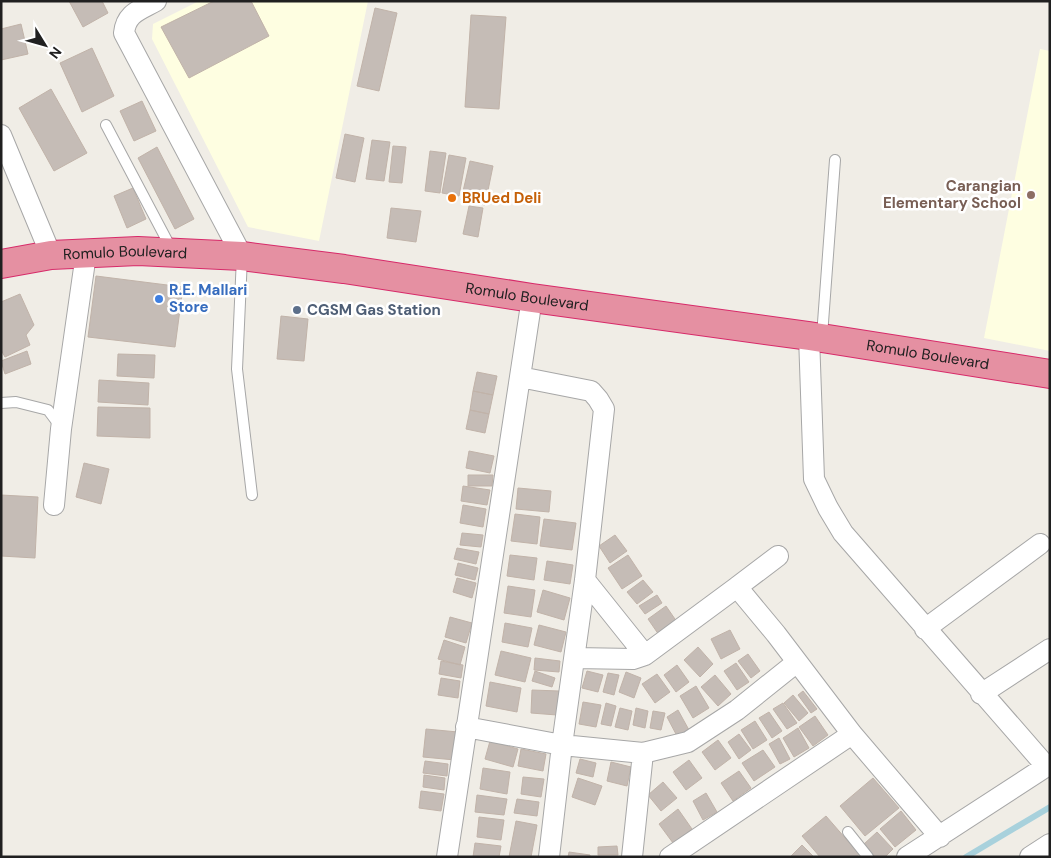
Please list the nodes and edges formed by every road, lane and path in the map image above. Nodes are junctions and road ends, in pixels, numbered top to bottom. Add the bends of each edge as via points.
1 (156, 1) edge
2 (106, 125) dead end
3 (1, 135) edge
4 (834, 160) dead end
5 (173, 253) junction
6 (86, 254) junction
7 (52, 255) junction
8 (242, 256) junction
9 (1, 264) edge
10 (532, 298) junction
11 (815, 337) junction
12 (1050, 374) edge
13 (520, 377) junction
14 (1, 403) edge
15 (61, 426) junction
16 (252, 495) dead end
17 (54, 505) dead end
18 (1040, 544) dead end
19 (778, 556) dead end
20 (585, 580) junction
21 (736, 587) junction
22 (925, 629) junction
23 (1050, 649) edge
24 (645, 655) junction
25 (574, 658) junction
26 (797, 662) junction
27 (981, 694) junction
28 (466, 727) junction
29 (852, 734) junction
30 (562, 745) junction
31 (643, 753) junction
32 (1048, 765) edge
33 (848, 832) dead end
34 (940, 837) junction
35 (1050, 844) edge
36 (447, 857) edge
37 (549, 857) edge
38 (632, 857) edge
39 (670, 857) edge
40 (868, 857) edge
41 (907, 857) edge
42 (1030, 857) edge

1 - 8 street via 131,15 124,33
2 - 5 lane
3 - 7 street
4 - 11 lane
5 - 6 highway, Romulo Boulevard
5 - 8 highway, Romulo Boulevard
6 - 7 highway, Romulo Boulevard
6 - 15 street
7 - 9 highway, Romulo Boulevard
8 - 10 highway, Romulo Boulevard
8 - 16 lane via 237,369
10 - 11 highway, Romulo Boulevard
10 - 13 street
11 - 12 highway, Romulo Boulevard
11 - 22 street via 814,479 843,533
13 - 20 street via 590,391 604,409
13 - 28 street
14 - 15 lane via 16,402 48,410
15 - 17 street
18 - 22 street
19 - 21 street
20 - 24 street
20 - 25 street
21 - 24 street
21 - 26 street
22 - 27 street
23 - 27 street
24 - 25 street via 634,659
25 - 30 street
26 - 29 street
26 - 31 street via 737,710 688,742
27 - 32 street
28 - 30 street
28 - 36 street
29 - 34 street
29 - 39 street
30 - 31 street
30 - 37 street
31 - 38 street
32 - 34 street
33 - 40 lane
34 - 41 street
35 - 42 street

